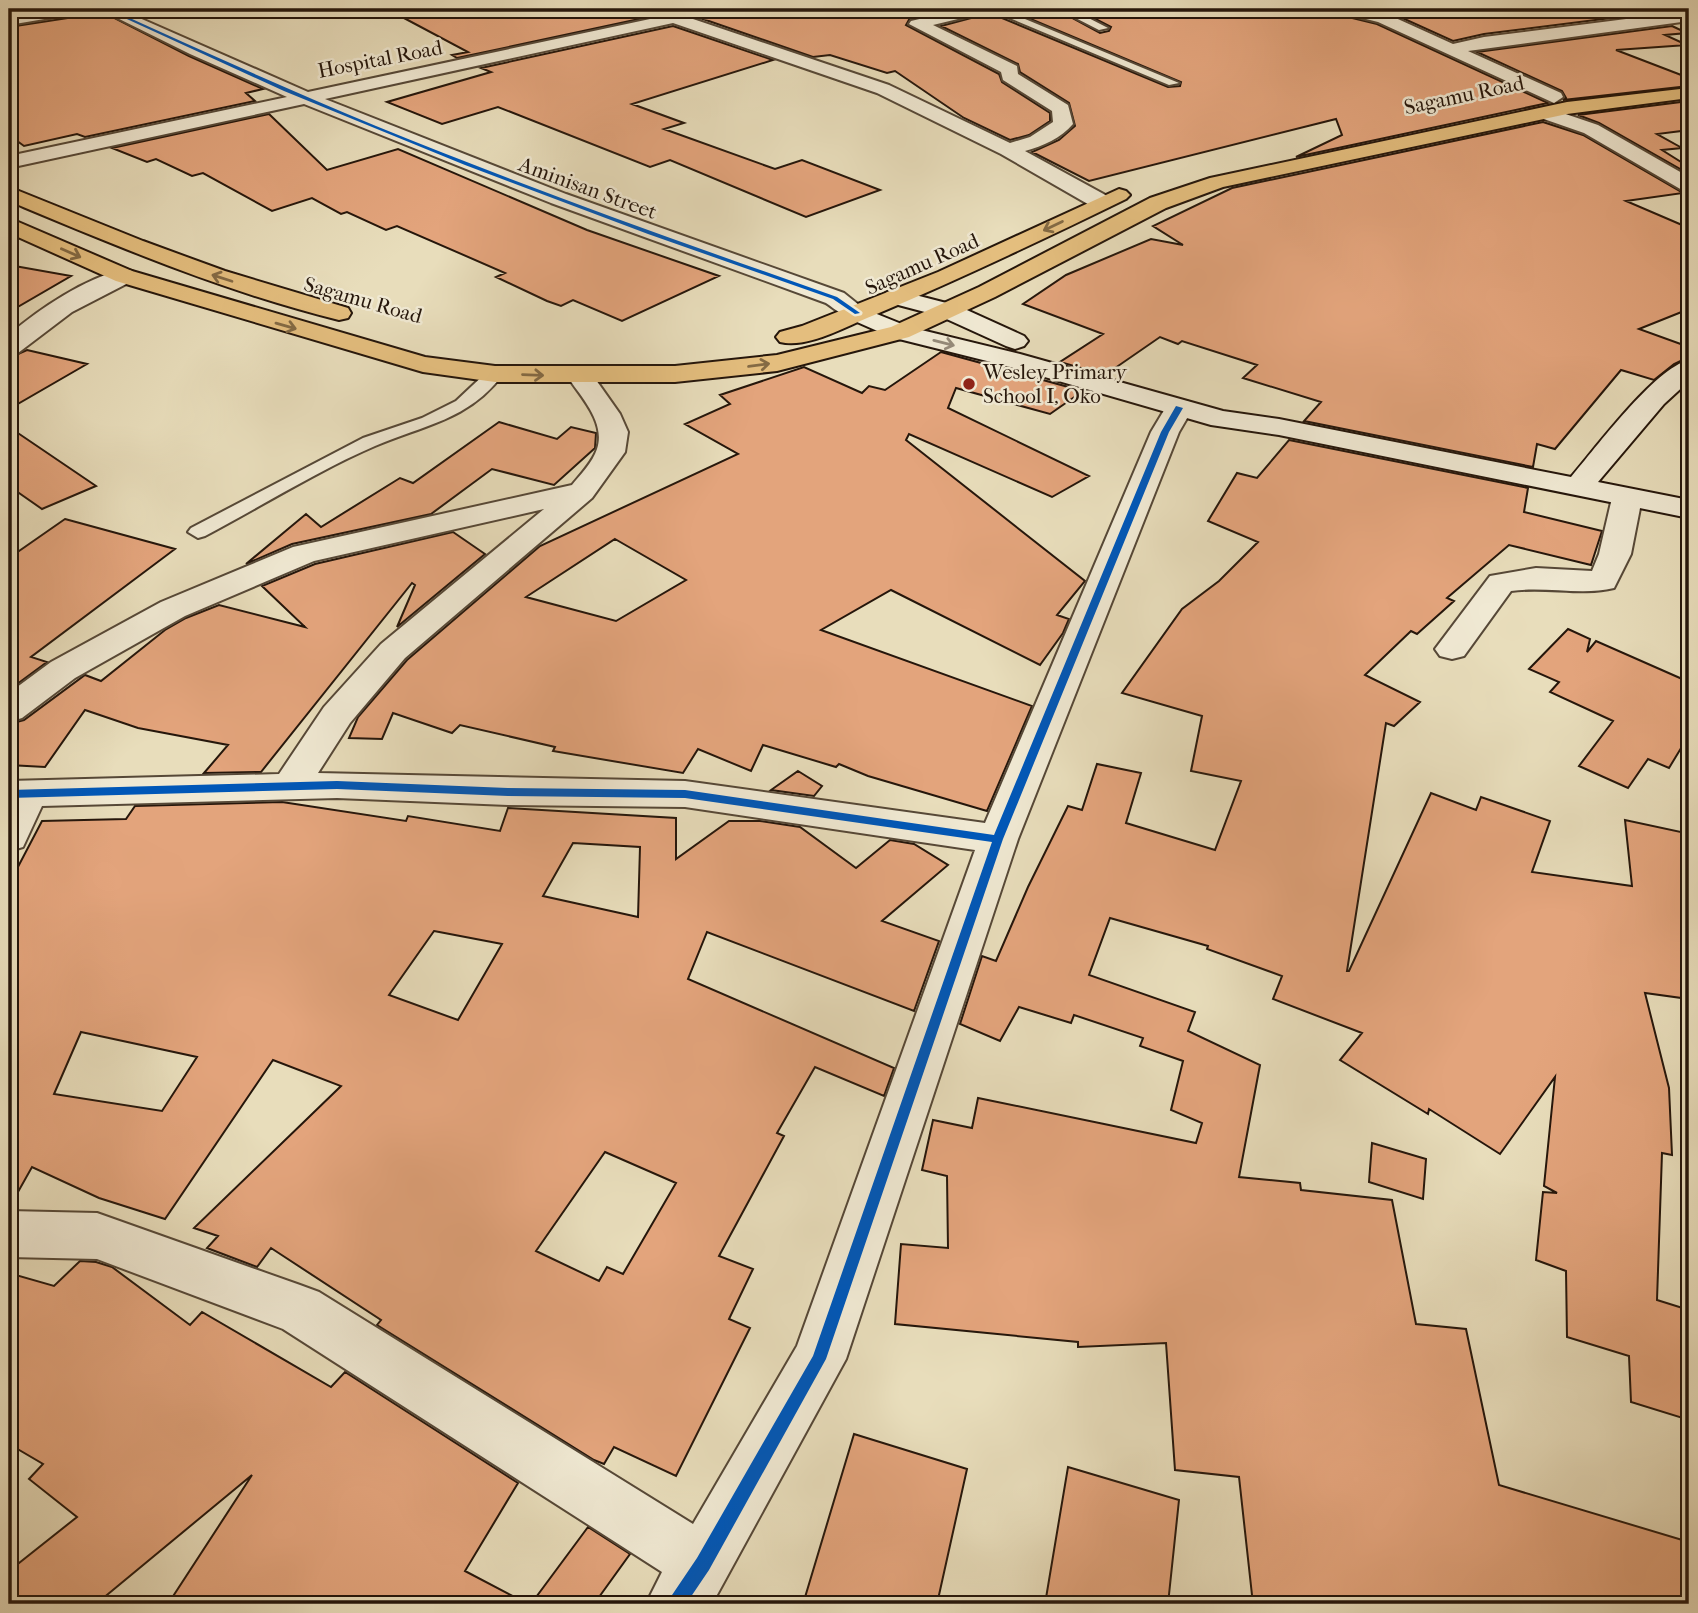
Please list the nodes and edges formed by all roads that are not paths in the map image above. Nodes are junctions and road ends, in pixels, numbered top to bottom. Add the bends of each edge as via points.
1 (74, 9) edge
2 (107, 9) edge
3 (718, 9) edge
4 (981, 9) edge
5 (993, 9) edge
6 (1063, 9) edge
7 (1344, 9) edge
8 (1371, 12) edge
9 (610, 13) dead end
10 (1563, 13) dead end
11 (1689, 16) edge
12 (676, 19) junction
13 (9, 20) edge
14 (643, 27) junction
15 (1104, 28) dead end
16 (1595, 28) junction
17 (1454, 49) junction
18 (1689, 80) edge
19 (1173, 83) dead end
20 (1689, 93) edge
21 (306, 97) junction
22 (1549, 105) junction
23 (1008, 150) junction
24 (9, 162) edge
25 (1689, 186) edge
26 (9, 192) edge
27 (1101, 202) junction
28 (9, 225) edge
29 (124, 276) junction
30 (896, 297) junction
31 (835, 298) junction
32 (949, 311) junction
33 (857, 313) junction
34 (358, 319) dead end
35 (900, 332) junction
36 (9, 348) edge
37 (536, 353) dead end
38 (1689, 368) edge
39 (495, 374) junction
40 (580, 376) junction
41 (1178, 408) junction
42 (1279, 427) junction
43 (1578, 487) junction
44 (582, 492) junction
45 (1627, 498) junction
46 (1689, 509) edge
47 (198, 532) dead end
48 (1452, 649) dead end
49 (9, 710) edge
50 (290, 786) junction
51 (18, 794) edge
52 (9, 837) edge
53 (998, 839) junction
54 (9, 1234) edge
55 (690, 1584) edge

1 - 13 street
2 - 21 street, Aminisan Street
3 - 12 street, Hospital Road
4 - 23 street via 917,24 1011,70 1009,76 1062,109 1063,124 1049,135
5 - 19 lane
6 - 15 lane
7 - 8 street
8 - 17 street
9 - 14 street
10 - 16 street
11 - 16 street
12 - 14 street, Hospital Road
12 - 23 street via 883,89
14 - 21 street, Hospital Road
16 - 17 street
17 - 22 street
18 - 22 highway, Sagamu Road
20 - 22 highway, Sagamu Road
21 - 24 street, Hospital Road
21 - 31 street, Aminisan Street via 547,194
22 - 25 street
22 - 27 highway, Sagamu Road via 1192,170
22 - 32 highway, Sagamu Road via 1187,190
23 - 27 street
34 -> 26 highway, Sagamu Road via 217,276
27 -> 30 highway, Sagamu Road
28 -> 29 highway, Sagamu Road
29 - 36 street via 77,297
29 -> 39 highway, Sagamu Road via 423,364
30 - 31 street, Aminisan Street
30 - 32 street, Aminisan Street
30 - 33 highway, Sagamu Road
31 - 33 street, Aminisan Street
32 - 35 highway, Sagamu Road
32 - 42 street, Aminisan Street via 1025,346 1251,413
33 - 35 street, Aminisan Street
33 - 37 highway, Sagamu Road via 810,332 728,348 630,355
40 -> 35 highway, Sagamu Road via 675,374 777,363
35 -> 41 street, Aminisan Street
38 - 43 street via 1654,398
39 -> 40 highway, Sagamu Road
39 - 47 lane via 462,405 369,442
40 - 44 street via 614,432 611,452
41 - 42 street, Aminisan Street
41 - 53 street
42 - 43 street
43 - 45 street
44 - 49 street via 304,554 173,609 63,670
44 - 50 street via 393,651 337,715
45 - 46 street
45 - 48 street via 1615,554 1603,581 1536,578 1501,583
50 - 51 street
50 - 53 street via 685,794
51 - 52 street
53 - 55 street via 819,1359
54 - 55 street via 97,1236 300,1310

